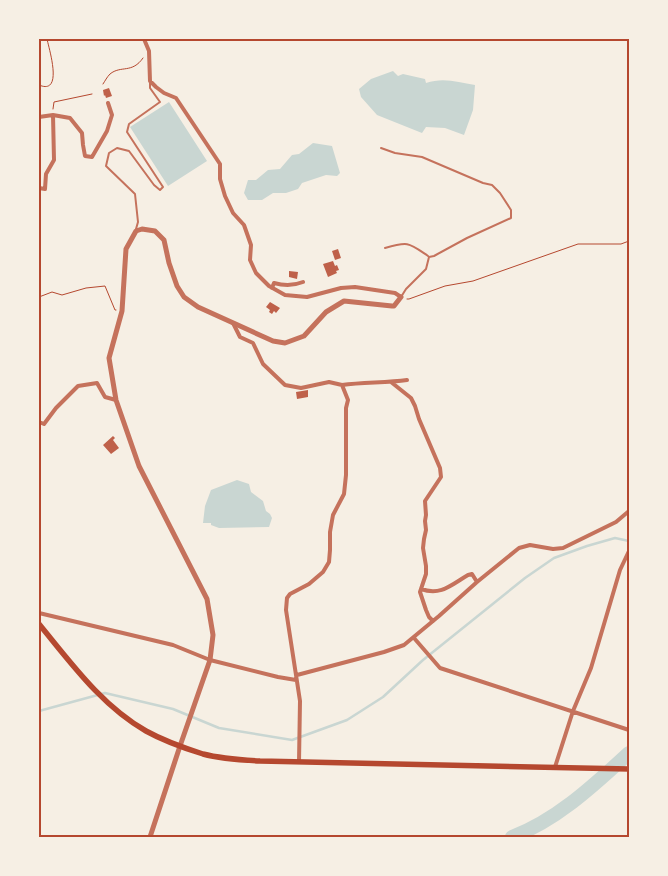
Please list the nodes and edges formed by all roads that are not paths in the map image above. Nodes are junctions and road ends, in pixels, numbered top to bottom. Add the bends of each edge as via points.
1 (144, 39) edge
2 (150, 81) junction
3 (108, 103) dead end
4 (53, 115) junction
5 (39, 117) edge
6 (381, 148) dead end
7 (39, 188) edge
8 (136, 231) junction
9 (385, 248) dead end
10 (429, 257) junction
11 (303, 282) dead end
12 (272, 288) junction
13 (401, 297) junction
14 (233, 323) junction
15 (407, 380) dead end
16 (391, 382) junction
17 (342, 384) junction
18 (116, 400) junction
19 (39, 422) edge
20 (629, 511) edge
21 (629, 551) edge
22 (477, 582) junction
23 (421, 589) junction
24 (39, 613) edge
25 (433, 621) junction
26 (39, 624) edge
27 (414, 638) junction
28 (210, 660) junction
29 (297, 675) junction
30 (296, 680) junction
31 (573, 711) junction
32 (629, 730) edge
33 (180, 746) junction
34 (299, 762) junction
35 (555, 767) junction
36 (629, 769) edge
37 (150, 837) edge

1 - 2 street via 149,51
2 - 8 lane via 150,88 160,102 128,124 127,132 163,187 160,190 154,185 129,151 116,148 109,153 106,166 134,194
2 - 12 street via 176,98 220,164 225,196 233,213 244,225 251,245 250,260 256,273
3 - 4 street via 112,115 92,157 85,156 82,133 70,118
4 - 5 street
4 - 7 street via 54,160 46,174 45,188
6 - 10 lane via 422,157 492,184 511,210 511,218
8 - 14 street via 155,231 164,240 177,286 184,297
8 - 18 street via 126,248 122,311 109,358
9 - 10 lane via 405,243
10 - 13 lane via 426,269
11 - 12 street via 294,285 274,283
12 - 13 street via 285,295 307,297 355,287 395,293
13 - 14 street via 394,306 344,301 326,312 304,336 285,343
14 - 17 street via 240,337 253,343 263,364 285,385 301,388 329,382
15 - 16 street
16 - 17 street
16 - 23 street via 411,398 440,468 441,477 425,501 423,548 426,574
17 - 29 street via 348,400 346,475 344,494 333,515 328,562 323,572 287,598 286,610
18 - 19 street via 105,397 97,383 78,386 44,424
18 - 28 street via 139,466 208,599 213,635
20 - 22 street via 616,522 563,548 530,545 519,548
21 - 31 street via 620,570 591,668
22 - 23 street via 472,574 437,592
22 - 25 street
23 - 25 street via 426,610
24 - 28 street via 173,645
25 - 27 street
26 - 33 main road via 117,711 145,731
27 - 29 street via 384,652
27 - 31 street via 440,668
28 - 30 street
28 - 33 street
29 - 30 street
30 - 34 street via 300,700
31 - 32 street
31 - 35 street
33 - 34 main road via 228,759
33 - 37 street
34 - 35 main road
35 - 36 main road

